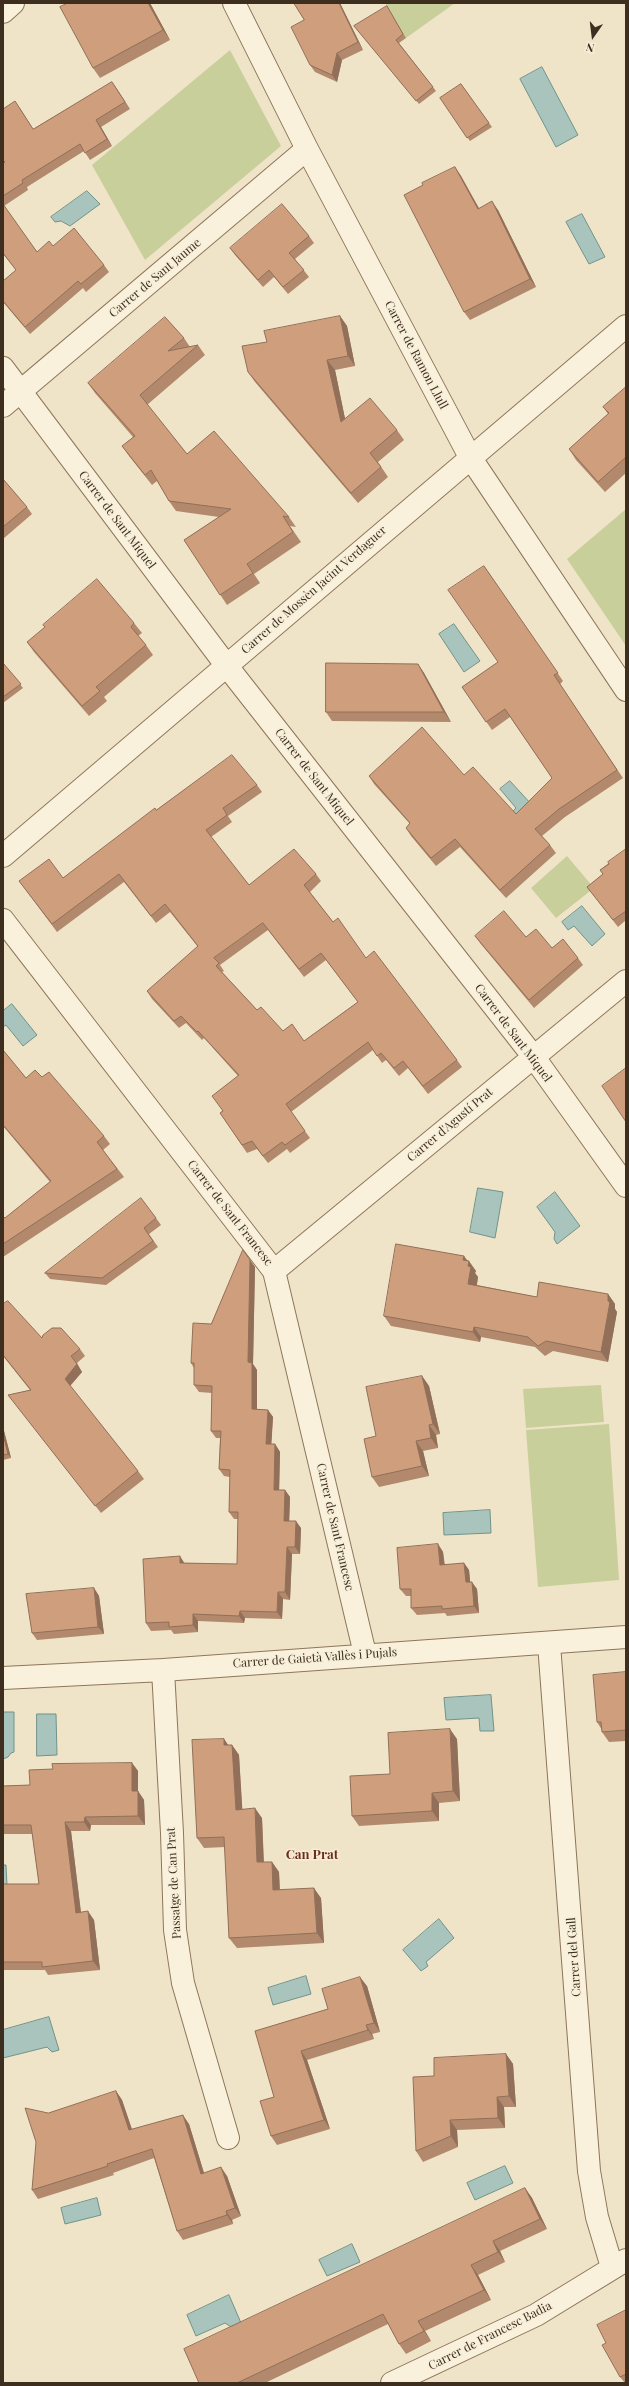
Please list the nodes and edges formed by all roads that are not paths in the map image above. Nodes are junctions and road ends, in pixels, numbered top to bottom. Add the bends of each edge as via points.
1 (13, 3) edge
2 (234, 3) edge
3 (3, 12) edge
4 (307, 149) junction
5 (626, 326) edge
6 (3, 368) edge
7 (21, 391) junction
8 (3, 406) edge
9 (470, 457) junction
10 (226, 665) junction
11 (626, 690) edge
12 (3, 856) edge
13 (3, 920) edge
14 (626, 981) edge
15 (533, 1056) junction
16 (626, 1186) edge
17 (274, 1271) junction
18 (626, 1637) edge
19 (549, 1644) junction
20 (365, 1654) junction
21 (163, 1670) junction
22 (3, 1678) edge
23 (228, 2138) dead end
24 (619, 2264) edge
25 (392, 2383) edge

1 - 3 street
2 - 4 street, Carrer de Ramon Llull
4 - 7 street, Carrer de Sant Jaume
4 - 9 street, Carrer de Ramon Llull
5 - 9 street, Carrer de Mossèn Jacint Verdaguer
6 - 7 street, Carrer de Sant Miquel
7 - 8 street, Carrer de Sant Jaume
7 - 10 street, Carrer de Sant Miquel
9 - 10 street, Carrer de Mossèn Jacint Verdaguer
9 - 11 street, Carrer de Ramon Llull
10 - 12 street, Carrer de Mossèn Jacint Verdaguer
10 - 15 street, Carrer de Sant Miquel
13 - 17 street, Carrer de Sant Francesc
14 - 15 street, Carrer d'Agustí Prat
15 - 16 street, Carrer de Sant Miquel
15 - 17 street, Carrer d'Agustí Prat
17 - 20 street, Carrer de Sant Francesc
18 - 19 street, Carrer de Gaietà Vallès i Pujals
19 - 20 street, Carrer de Gaietà Vallès i Pujals
19 - 24 street, Carrer del Gall via 590,2171 597,2218
20 - 21 street, Carrer de Gaietà Vallès i Pujals
21 - 22 street, Carrer de Gaietà Vallès i Pujals
21 - 23 street, Passatge de Can Prat via 175,1930 183,1983
24 - 25 street, Carrer de Francesc Badia via 536,2315

